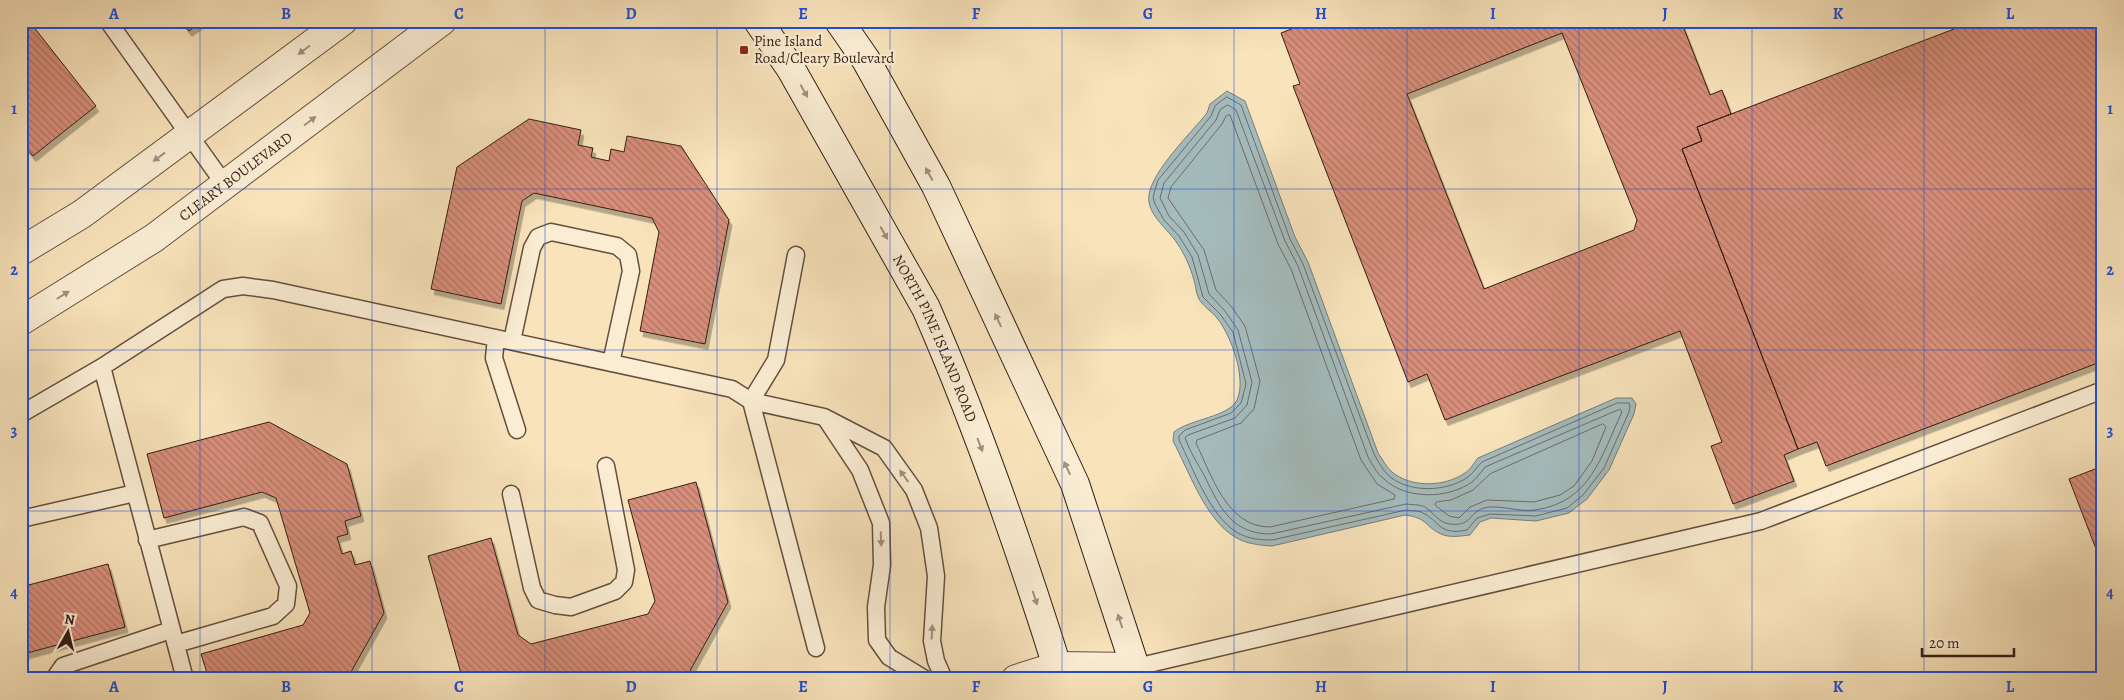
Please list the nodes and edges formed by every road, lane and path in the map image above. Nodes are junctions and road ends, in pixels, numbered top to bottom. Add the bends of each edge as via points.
1 (108, 21) edge
2 (343, 21) edge
3 (442, 21) edge
4 (758, 21) edge
5 (839, 21) edge
6 (189, 135) junction
7 (225, 185) junction
8 (21, 251) edge
9 (796, 255) dead end
10 (21, 321) edge
11 (504, 340) junction
12 (611, 363) junction
13 (102, 367) junction
14 (2103, 390) edge
15 (750, 401) junction
16 (21, 414) edge
17 (824, 417) junction
18 (517, 430) dead end
19 (606, 466) dead end
20 (135, 493) junction
21 (511, 494) dead end
22 (21, 519) edge
23 (147, 540) junction
24 (174, 637) junction
25 (816, 648) dead end
26 (1059, 672) edge
27 (1132, 675) edge
28 (54, 679) edge
29 (185, 679) edge
30 (925, 679) edge
31 (944, 679) edge
32 (1016, 679) edge

1 - 6 lane
2 -> 6 main road
7 -> 3 main road, CLEARY BOULEVARD
4 -> 26 main road, NORTH PINE ISLAND ROAD via 791,69 926,308 1009,520
27 -> 5 main road via 1075,484 936,186 866,60
6 - 7 lane
6 -> 8 main road via 82,214
10 -> 7 main road, CLEARY BOULEVARD via 154,238
9 - 15 lane via 776,360
11 - 12 lane
11 - 12 lane via 538,237 551,232 617,246 628,254 631,271
11 - 13 lane via 243,286 223,289
11 - 18 lane via 494,358
12 - 15 lane via 732,389
13 - 16 lane
13 - 20 lane
14 - 27 lane via 1762,521
15 - 17 lane
15 - 25 lane
17 -> 30 lane via 860,470 880,523 882,565 876,607 877,640 889,657
31 -> 17 lane via 932,641 936,576 929,528 914,490 884,448
19 - 21 lane via 626,570 624,582 615,591 571,607 538,600 532,588
20 - 22 lane
20 - 23 lane
23 - 24 lane
23 - 24 lane via 244,517 260,523 288,586 286,604 273,616
24 - 28 lane via 63,666
24 - 29 lane
26 - 27 main road
26 - 32 main road

